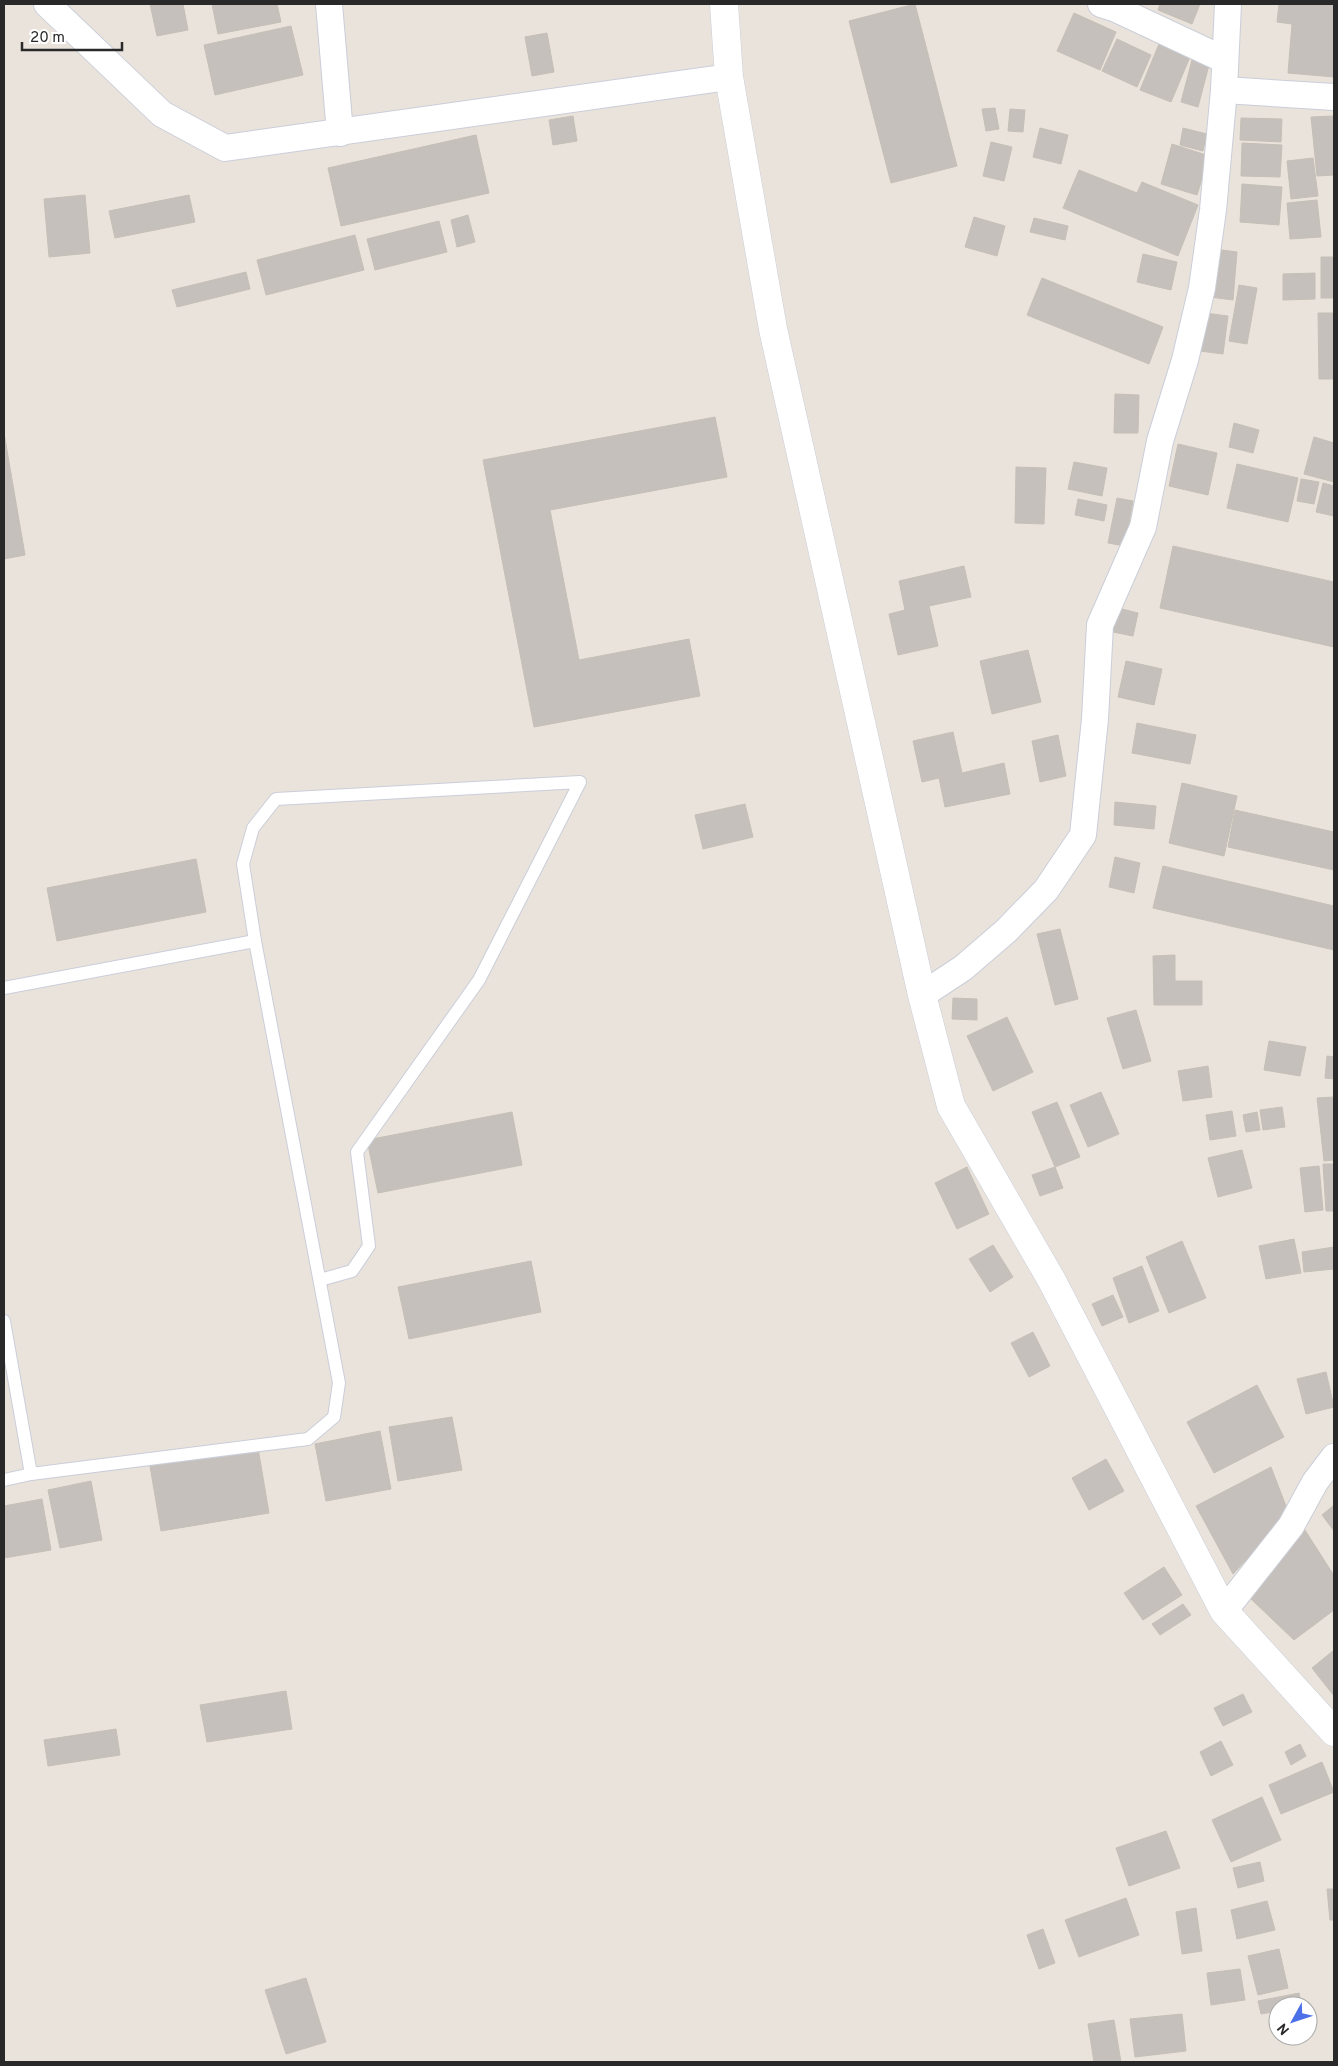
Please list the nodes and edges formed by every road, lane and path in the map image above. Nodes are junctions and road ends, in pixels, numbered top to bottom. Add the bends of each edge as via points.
1 (47, 4) edge
2 (329, 4) edge
3 (724, 4) edge
4 (1101, 4) edge
5 (1228, 4) edge
6 (1225, 60) junction
7 (729, 77) junction
8 (1224, 90) junction
9 (1334, 97) edge
10 (340, 133) junction
11 (255, 941) junction
12 (4, 988) edge
13 (922, 995) junction
14 (320, 1280) junction
15 (4, 1321) edge
16 (1334, 1457) edge
17 (31, 1474) junction
18 (4, 1480) edge
19 (1224, 1611) junction
20 (1334, 1732) edge

1 - 10 street via 162,114 225,148
2 - 10 street
3 - 7 street
4 - 6 street
5 - 6 street
6 - 8 street
7 - 10 street
7 - 13 street via 773,329
8 - 9 street
8 - 13 street via 1202,288 1160,441 1143,527 1100,625 1096,719 1083,835 1046,890 1006,931 963,968
11 - 12 lane
11 - 14 lane
11 - 14 lane via 243,864 253,828 276,799 580,782 479,980 357,1152 369,1246 352,1271
13 - 19 street via 951,1106 1051,1279
14 - 17 lane via 339,1383 334,1417 308,1439
15 - 17 lane
16 - 19 street via 1315,1482 1291,1526
17 - 18 lane
19 - 20 street

